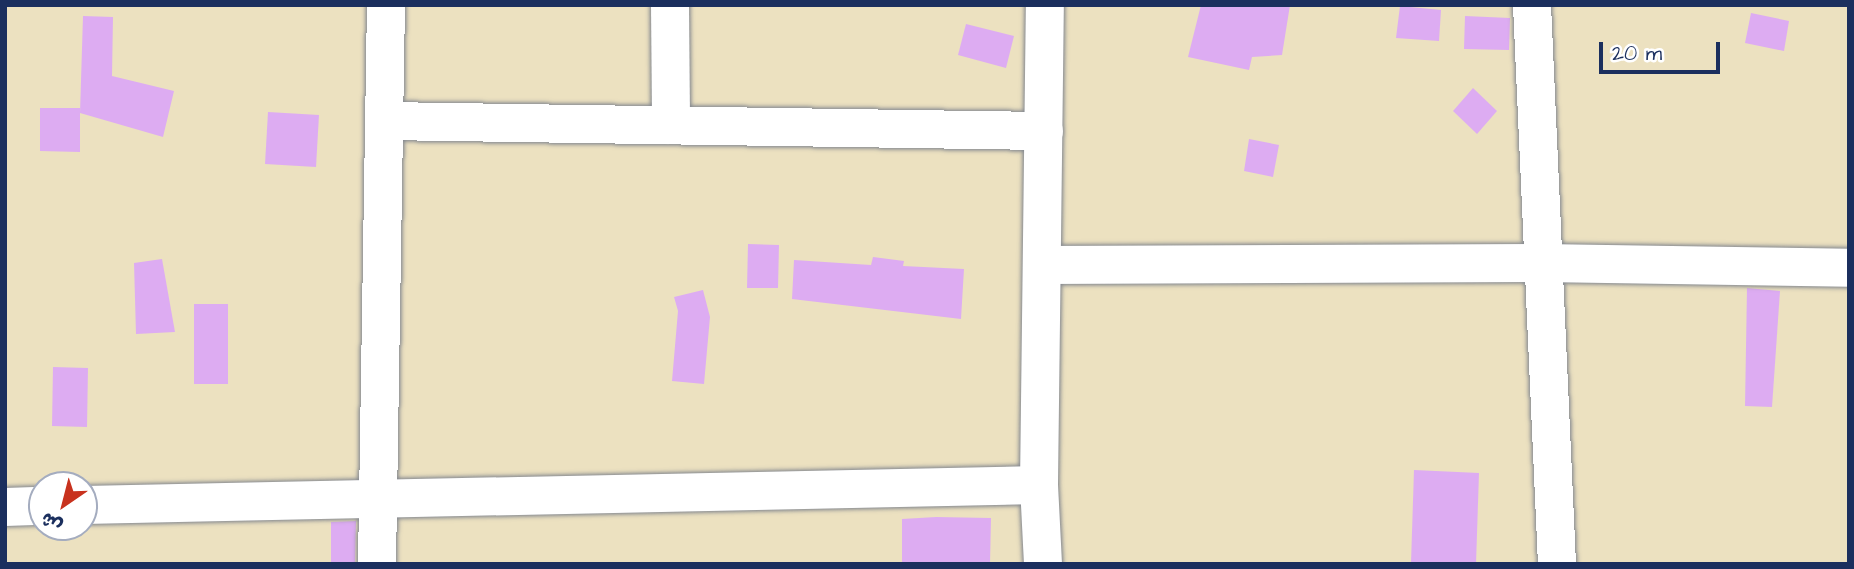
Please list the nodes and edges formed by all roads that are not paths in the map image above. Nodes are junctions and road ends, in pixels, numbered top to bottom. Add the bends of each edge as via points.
1 (386, 5) edge
2 (670, 5) edge
3 (1045, 5) edge
4 (1532, 5) edge
5 (384, 121) junction
6 (671, 125) junction
7 (1044, 131) junction
8 (1542, 263) junction
9 (1042, 265) junction
10 (1849, 268) edge
11 (1039, 485) junction
12 (379, 499) junction
13 (98, 505) edge
14 (28, 506) edge
15 (5, 507) edge
16 (377, 564) edge
17 (1042, 564) edge
18 (1558, 564) edge

1 - 5 street
2 - 6 street
3 - 7 street
4 - 8 street
5 - 6 street
5 - 12 street
6 - 7 street
7 - 9 street
8 - 9 street
8 - 10 street
8 - 18 street
9 - 11 street
11 - 12 street
11 - 17 street
12 - 13 street
12 - 16 street
14 - 15 street

